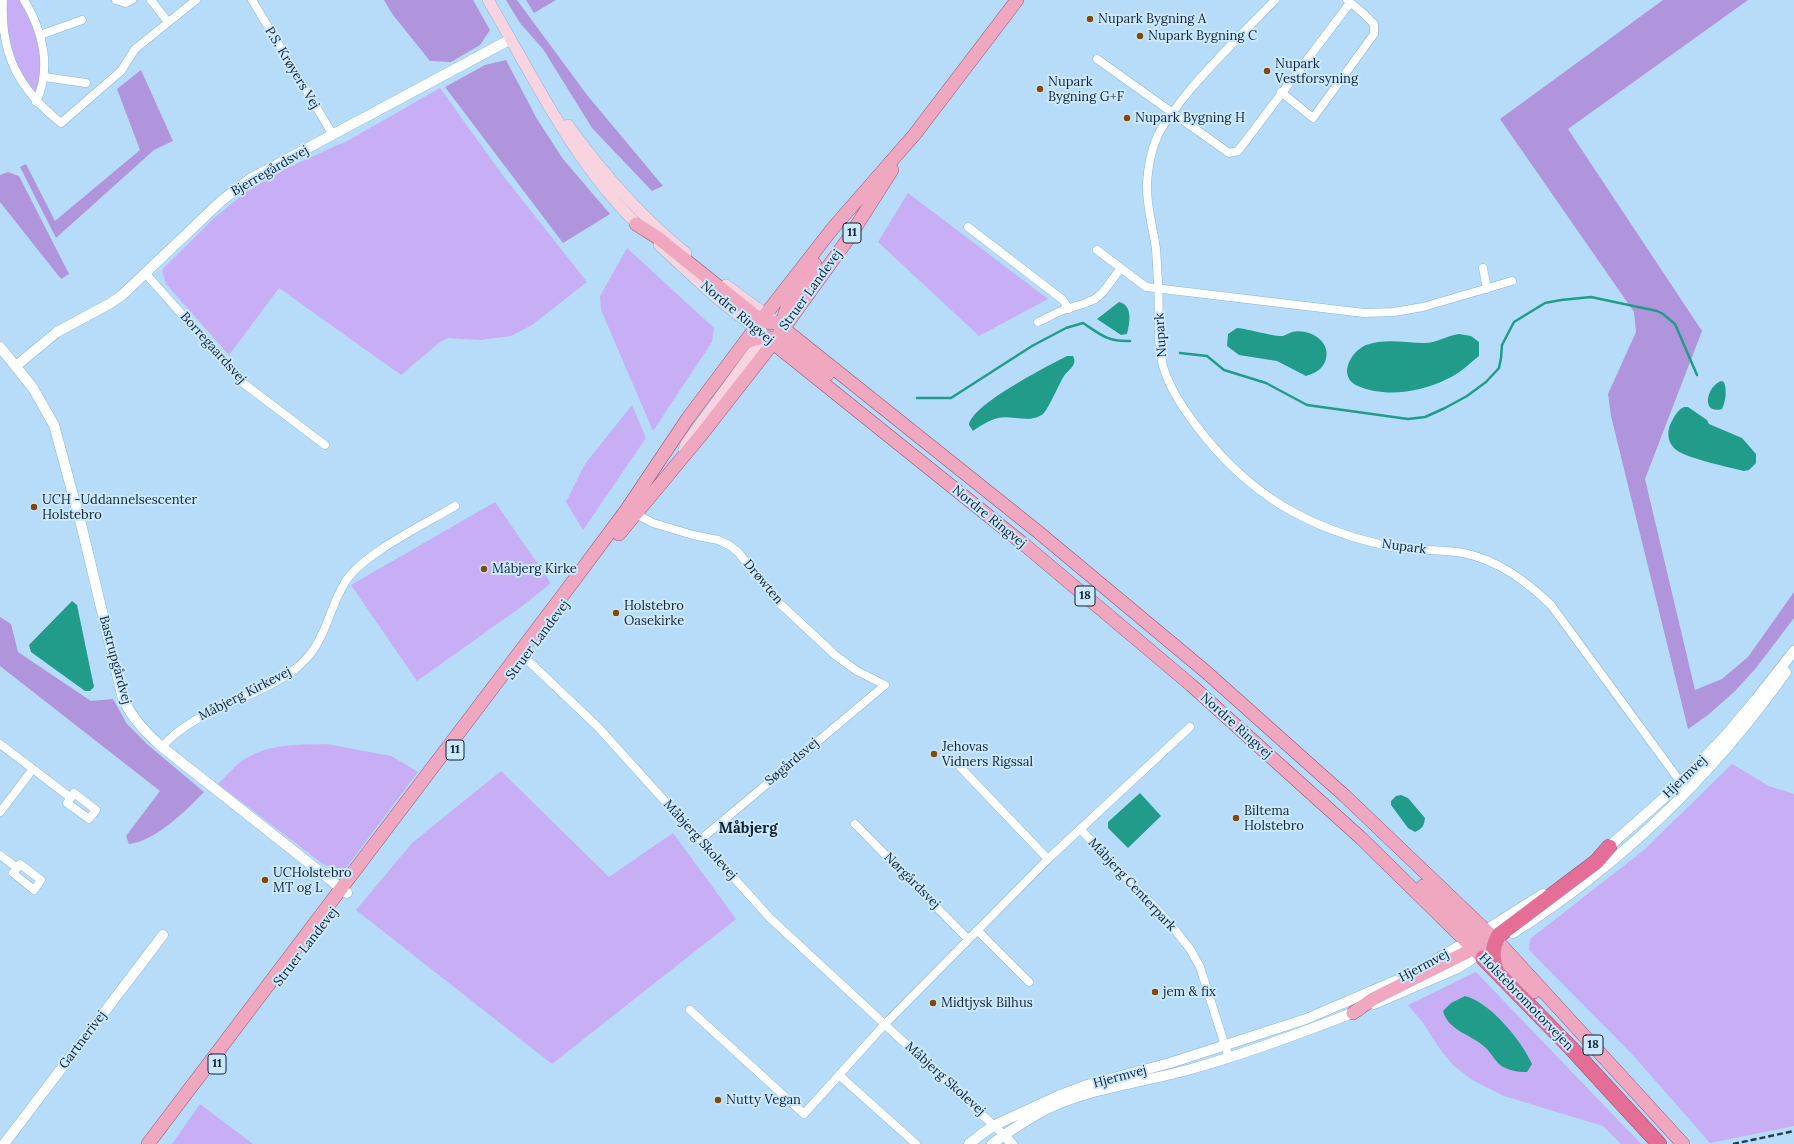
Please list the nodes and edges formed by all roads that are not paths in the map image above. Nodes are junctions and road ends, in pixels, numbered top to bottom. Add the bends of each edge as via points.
1 (4, 0) edge
2 (24, 0) edge
3 (116, 0) edge
4 (132, 0) edge
5 (151, 0) edge
6 (196, 0) edge
7 (252, 0) edge
8 (488, 0) edge
9 (1017, 0) edge
10 (1275, 0) edge
11 (1348, 1) edge
12 (82, 20) dead end
13 (168, 22) junction
14 (40, 35) junction
15 (511, 39) junction
16 (1097, 60) dead end
17 (527, 67) junction
18 (44, 77) junction
19 (86, 83) dead end
20 (1281, 92) junction
21 (36, 102) junction
22 (1171, 113) junction
23 (915, 134) junction
24 (333, 135) junction
25 (636, 224) joint
26 (968, 227) dead end
27 (1097, 250) dead end
28 (1121, 268) junction
29 (1483, 268) dead end
30 (146, 274) junction
31 (1512, 281) dead end
32 (1158, 289) junction
33 (1487, 289) junction
34 (1069, 309) junction
35 (1038, 322) dead end
36 (773, 330) junction
37 (0, 347) edge
38 (16, 366) junction
39 (325, 445) dead end
40 (455, 506) dead end
41 (631, 511) junction
42 (1794, 651) edge
43 (522, 655) junction
44 (1794, 661) edge
45 (885, 685) joint
46 (1190, 727) dead end
47 (0, 744) edge
48 (162, 747) junction
49 (961, 768) dead end
50 (33, 769) junction
51 (1680, 782) junction
52 (1687, 791) junction
53 (71, 798) dead end
54 (0, 812) edge
55 (855, 824) dead end
56 (1080, 829) junction
57 (700, 840) junction
58 (1609, 847) joint
59 (0, 855) edge
60 (1048, 859) junction
61 (16, 868) dead end
62 (344, 891) junction
63 (977, 930) junction
64 (163, 935) dead end
65 (968, 939) junction
66 (1484, 945) junction
67 (1029, 982) dead end
68 (690, 1010) dead end
69 (1353, 1013) joint
70 (884, 1025) junction
71 (1224, 1045) junction
72 (1229, 1058) junction
73 (839, 1075) junction
74 (996, 1125) junction
75 (1004, 1135) junction
76 (4, 1144) edge
77 (148, 1144) edge
78 (157, 1144) edge
79 (916, 1144) edge
80 (969, 1144) edge
81 (992, 1144) edge
82 (1012, 1144) edge
83 (1659, 1144) edge
84 (1683, 1144) edge

1 - 21 street via 1,12 1,37 6,56 24,89
2 - 14 street
3 - 4 street via 126,3
5 - 13 street
6 - 13 street
7 - 24 street, P.S. Krøyers Vej
8 - 15 main road, Nordre Ringvej
9 - 23 main road, Struer Landevej / 11
10 - 22 street, Nupark via 1212,64
11 - 20 street
11 - 20 street via 1374,24 1374,34 1313,118
12 - 14 street
13 - 21 street via 135,49 121,72 61,123
14 - 18 street
15 - 17 main road, Nordre Ringvej
15 - 24 street, Bjerregårdsvej
16 - 22 street
17 - 25 main road, Nordre Ringvej via 548,108 582,159
17 - 36 main road, Nordre Ringvej via 579,140 641,212 681,249 751,303
18 - 19 street
18 - 21 street
20 - 22 street via 1238,151 1229,153
22 - 32 street, Nupark via 1158,135 1151,155 1147,181 1147,203 1156,249
23 - 36 main road, Struer Landevej / 11 via 848,239
23 - 36 main road, Struer Landevej / 11 via 832,228
24 - 30 street, Bjerregårdsvej via 250,179 221,201
25 - 36 main road via 658,238
26 - 34 street via 1064,300
27 - 28 street
28 - 32 street via 1146,287
28 - 34 street via 1098,296
29 - 33 street
30 - 38 street, Bjerregårdsvej via 109,304 57,332
30 - 39 street, Borregaardsvej via 243,383
31 - 33 street
32 - 33 street via 1371,313 1423,307
32 - 51 street, Nupark via 1160,343 1163,364 1170,384 1204,436 1242,476 1269,498 1326,529 1364,541 1400,548 1462,553 1495,564 1514,574 1551,605
34 - 35 street
36 - 41 main road, Struer Landevej / 11 via 702,434
36 - 41 main road, Struer Landevej / 11 via 745,343 688,418
36 - 66 main road, Nordre Ringvej / 18 via 790,358 1049,566 1191,685
36 - 66 main road, Nordre Ringvej / 18 via 905,425 1205,671 1345,796 1469,914
37 - 38 street, Bastrupgårdvej
38 - 48 street, Bastrupgårdvej via 40,398 56,432 123,699 142,730
40 - 48 street, Måbjerg Kirkevej via 371,556 356,569 344,583 322,636 312,653 295,669 272,683 185,725
41 - 43 main road, Struer Landevej / 11
41 - 45 street, Drøwten via 654,523 729,545 738,552 775,599 835,655
42 - 51 street, Hjermvej via 1725,736
43 - 57 street, Måbjerg Skolevej via 598,727
43 - 62 main road, Struer Landevej / 11
44 - 52 street, Hjermvej via 1744,728
45 - 57 street, Søgårdsvej
46 - 56 street, Måbjerg Centerpark
47 - 50 street
48 - 62 street, Bastrupgårdvej
49 - 60 street
50 - 53 street
50 - 54 street
51 - 52 street, Nupark
51 - 58 street, Hjermvej
52 - 66 street, Hjermvej via 1634,843 1588,880 1528,923
55 - 65 street, Nørgårdsvej
56 - 60 street
56 - 71 street, Måbjerg Centerpark via 1168,921 1190,949 1200,967
57 - 70 street, Måbjerg Skolevej via 770,918
58 - 66 highway via 1596,862
59 - 61 street
60 - 63 street
62 - 77 main road, Struer Landevej / 11
62 - 78 main road, Struer Landevej / 11 via 261,1007
63 - 65 street
63 - 67 street
64 - 76 street, Gartnerivej
65 - 70 street
66 - 69 main road via 1373,1000
66 - 71 street, Hjermvej via 1432,962 1394,982 1306,1019
66 - 83 highway, Holstebromotorvejen / 18 via 1497,972 1577,1054
66 - 84 main road, 18 via 1580,1038 1607,1060
68 - 73 street via 804,1114
69 - 72 street, Hjermvej
70 - 73 street
70 - 74 street, Måbjerg Skolevej
71 - 72 street, Måbjerg Centerpark
71 - 74 street, Hjermvej via 1170,1063 1087,1085
72 - 75 street, Hjermvej via 1099,1090 1052,1106
73 - 79 street
74 - 75 street, Måbjerg Skolevej
74 - 80 street, Hjermvej
75 - 81 street, Hjermvej
75 - 82 street

